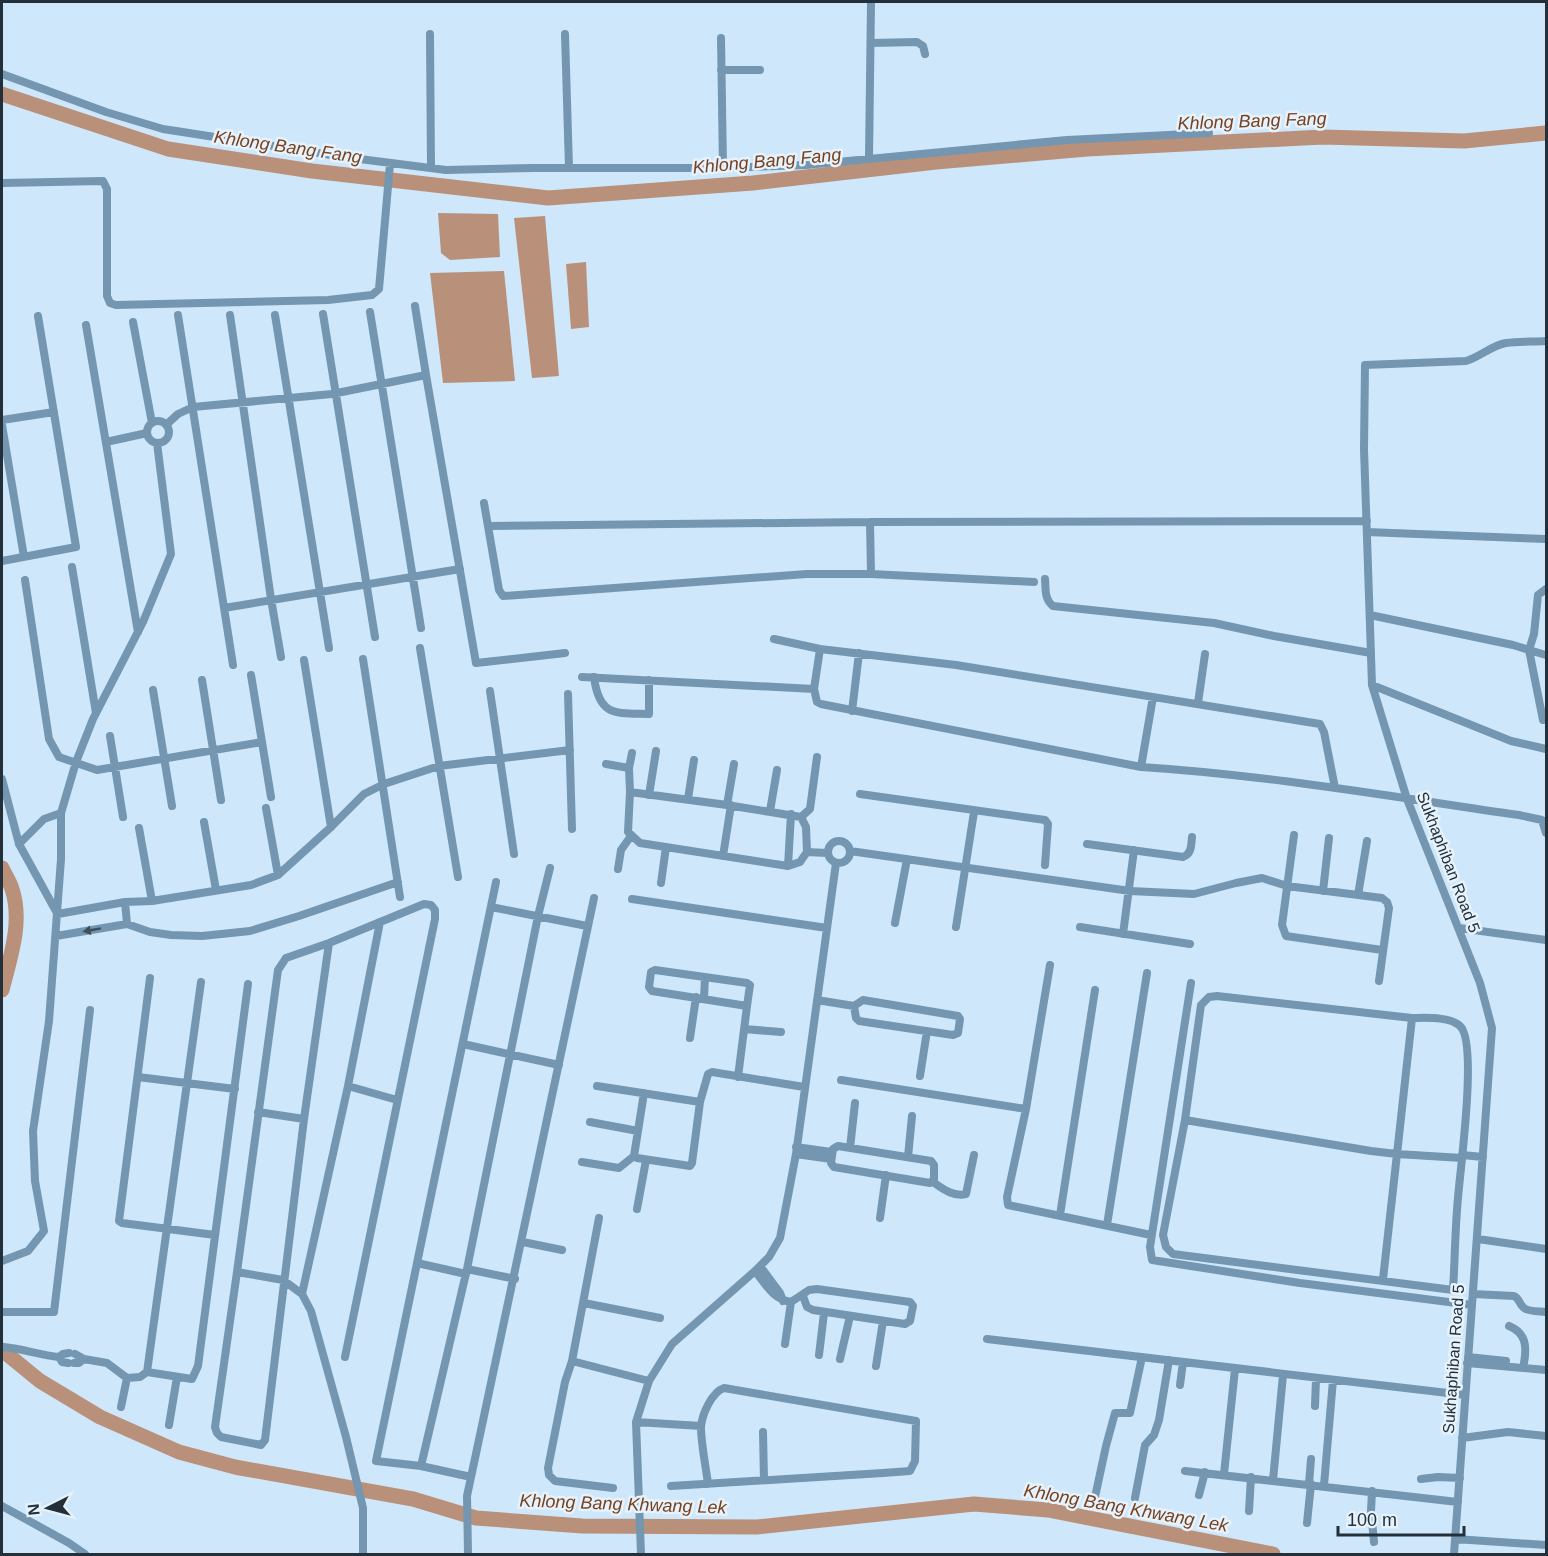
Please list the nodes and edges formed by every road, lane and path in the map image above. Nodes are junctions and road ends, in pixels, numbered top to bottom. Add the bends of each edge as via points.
1 (871, 2) edge
2 (430, 34) dead end
3 (565, 34) dead end
4 (721, 38) dead end
5 (871, 43) junction
6 (925, 54) dead end
7 (721, 70) junction
8 (760, 70) dead end
9 (2, 74) edge
10 (1209, 133) dead end
11 (869, 158) junction
12 (390, 164) junction
13 (431, 168) junction
14 (569, 168) junction
15 (723, 168) junction
16 (2, 183) edge
17 (415, 306) dead end
18 (370, 312) dead end
19 (323, 314) dead end
20 (178, 315) dead end
21 (230, 315) dead end
22 (276, 315) dead end
23 (38, 316) dead end
24 (133, 322) dead end
25 (86, 325) dead end
26 (1546, 341) edge
27 (426, 375) junction
28 (381, 384) junction
29 (336, 393) junction
30 (289, 399) junction
31 (243, 403) junction
32 (193, 407) junction
33 (54, 412) junction
34 (2, 420) edge
35 (152, 423) junction
36 (166, 424) junction
37 (2, 425) edge
38 (147, 434) junction
39 (106, 442) junction
40 (157, 443) junction
41 (484, 503) dead end
42 (1366, 521) junction
43 (870, 522) junction
44 (489, 526) junction
45 (1367, 532) junction
46 (1546, 539) edge
47 (24, 557) junction
48 (2, 561) edge
49 (72, 567) dead end
50 (460, 569) junction
51 (871, 574) junction
52 (412, 576) junction
53 (1045, 579) dead end
54 (25, 580) dead end
55 (1034, 582) dead end
56 (366, 584) junction
57 (1546, 589) edge
58 (320, 591) junction
59 (271, 599) junction
60 (224, 608) junction
61 (1370, 615) junction
62 (421, 628) dead end
63 (138, 633) junction
64 (375, 637) dead end
65 (774, 639) dead end
66 (329, 648) dead end
67 (420, 648) dead end
68 (820, 649) junction
69 (1529, 650) junction
70 (565, 653) dead end
71 (859, 653) junction
72 (1371, 653) junction
73 (1205, 654) dead end
74 (1546, 655) edge
75 (281, 657) dead end
76 (363, 659) dead end
77 (304, 660) dead end
78 (232, 665) dead end
79 (251, 675) dead end
80 (582, 677) dead end
81 (594, 677) junction
82 (202, 680) dead end
83 (649, 680) junction
84 (1372, 685) junction
85 (814, 689) junction
86 (153, 690) dead end
87 (490, 691) dead end
88 (568, 694) dead end
89 (1153, 697) junction
90 (1198, 703) junction
91 (852, 711) junction
92 (96, 714) junction
93 (1543, 720) dead end
94 (110, 736) dead end
95 (262, 742) junction
96 (1546, 749) edge
97 (570, 750) junction
98 (213, 751) junction
99 (656, 751) dead end
100 (632, 753) dead end
101 (817, 757) dead end
102 (164, 759) junction
103 (501, 759) junction
104 (694, 760) dead end
105 (76, 762) junction
106 (606, 764) dead end
107 (734, 764) dead end
108 (439, 766) junction
109 (115, 767) junction
110 (1141, 767) junction
111 (629, 768) junction
112 (777, 770) dead end
113 (2, 779) edge
114 (384, 784) junction
115 (1335, 788) junction
116 (630, 792) junction
117 (860, 794) dead end
118 (649, 795) junction
119 (271, 797) dead end
120 (1407, 799) junction
121 (221, 800) dead end
122 (688, 800) junction
123 (729, 805) junction
124 (172, 806) dead end
125 (266, 808) dead end
126 (770, 811) junction
127 (974, 812) junction
128 (61, 813) junction
129 (791, 814) junction
130 (123, 817) dead end
131 (801, 817) junction
132 (1544, 820) edge
133 (204, 822) dead end
134 (331, 827) junction
135 (139, 828) dead end
136 (572, 829) dead end
137 (1546, 833) edge
138 (631, 836) junction
139 (1294, 836) dead end
140 (1192, 837) dead end
141 (1329, 838) dead end
142 (1367, 841) dead end
143 (20, 844) junction
144 (1087, 844) dead end
145 (666, 848) junction
146 (1134, 850) junction
147 (850, 851) junction
148 (807, 852) junction
149 (827, 853) junction
150 (514, 854) dead end
151 (723, 856) junction
152 (907, 859) junction
153 (836, 863) junction
154 (1045, 865) dead end
155 (788, 866) junction
156 (550, 868) dead end
157 (965, 868) junction
158 (618, 869) dead end
159 (278, 875) junction
160 (458, 877) dead end
161 (398, 882) junction
162 (496, 882) dead end
163 (661, 883) dead end
164 (1287, 886) junction
165 (216, 890) junction
166 (1130, 891) junction
167 (1323, 891) junction
168 (1358, 895) junction
169 (400, 897) dead end
170 (594, 898) dead end
171 (632, 899) dead end
172 (152, 901) junction
173 (125, 902) junction
174 (491, 907) junction
175 (58, 914) junction
176 (538, 916) junction
177 (380, 922) junction
178 (895, 923) dead end
179 (127, 924) junction
180 (587, 926) junction
181 (956, 927) dead end
182 (1080, 927) dead end
183 (827, 928) junction
184 (1459, 928) junction
185 (1123, 934) junction
186 (56, 936) junction
187 (1546, 940) edge
188 (328, 943) junction
189 (1190, 944) dead end
190 (1382, 950) junction
191 (1050, 965) dead end
192 (1147, 973) dead end
193 (705, 977) junction
194 (150, 978) dead end
195 (1379, 981) dead end
196 (201, 982) dead end
197 (1191, 983) dead end
198 (248, 984) dead end
199 (1095, 990) dead end
200 (700, 998) junction
201 (817, 1000) junction
202 (747, 1006) junction
203 (854, 1006) junction
204 (90, 1010) dead end
205 (1412, 1018) junction
206 (744, 1029) junction
207 (927, 1031) junction
208 (781, 1032) dead end
209 (690, 1038) dead end
210 (463, 1044) junction
211 (511, 1054) junction
212 (558, 1065) junction
213 (920, 1076) dead end
214 (138, 1077) junction
215 (738, 1077) junction
216 (841, 1080) dead end
217 (186, 1083) junction
218 (348, 1086) junction
219 (597, 1086) dead end
220 (804, 1087) junction
221 (235, 1089) junction
222 (644, 1093) junction
223 (397, 1100) junction
224 (700, 1102) junction
225 (855, 1103) dead end
226 (1026, 1109) junction
227 (258, 1112) junction
228 (912, 1116) dead end
229 (304, 1119) junction
230 (1185, 1120) junction
231 (590, 1122) dead end
232 (638, 1131) junction
233 (850, 1148) junction
234 (796, 1151) junction
235 (1397, 1154) junction
236 (974, 1155) dead end
237 (634, 1156) junction
238 (831, 1156) junction
239 (1462, 1156) junction
240 (908, 1157) junction
241 (1483, 1157) junction
242 (646, 1160) junction
243 (582, 1162) dead end
244 (885, 1175) junction
245 (933, 1182) junction
246 (637, 1209) dead end
247 (1060, 1215) junction
248 (599, 1218) dead end
249 (880, 1218) dead end
250 (1107, 1225) junction
251 (166, 1228) junction
252 (215, 1235) junction
253 (1151, 1235) junction
254 (1478, 1239) junction
255 (522, 1242) junction
256 (561, 1250) dead end
257 (1546, 1250) edge
258 (2, 1261) edge
259 (417, 1263) junction
260 (758, 1268) junction
261 (466, 1271) junction
262 (237, 1272) junction
263 (515, 1279) junction
264 (1383, 1279) junction
265 (284, 1280) junction
266 (303, 1294) junction
267 (1473, 1294) junction
268 (803, 1296) junction
269 (787, 1302) junction
270 (584, 1304) junction
271 (1472, 1305) junction
272 (2, 1312) edge
273 (1546, 1312) edge
274 (824, 1313) junction
275 (850, 1316) junction
276 (660, 1318) dead end
277 (883, 1321) junction
278 (1509, 1326) dead end
279 (987, 1339) dead end
280 (785, 1344) dead end
281 (2, 1347) edge
282 (819, 1355) dead end
283 (345, 1357) dead end
284 (1142, 1357) junction
285 (840, 1359) dead end
286 (1168, 1360) junction
287 (1468, 1360) junction
288 (572, 1361) junction
289 (1183, 1362) junction
290 (1524, 1363) junction
291 (1546, 1365) edge
292 (876, 1366) dead end
293 (1235, 1368) junction
294 (1546, 1370) edge
295 (147, 1372) junction
296 (1283, 1375) junction
297 (177, 1377) junction
298 (126, 1378) junction
299 (1317, 1378) junction
300 (1333, 1380) junction
301 (649, 1381) junction
302 (1180, 1385) dead end
303 (1465, 1395) junction
304 (1315, 1406) dead end
305 (121, 1407) dead end
306 (636, 1422) junction
307 (169, 1425) dead end
308 (701, 1426) junction
309 (763, 1432) dead end
310 (1546, 1436) edge
311 (1462, 1438) junction
312 (1311, 1459) dead end
313 (421, 1466) junction
314 (1185, 1471) dead end
315 (1204, 1472) junction
316 (1224, 1474) junction
317 (471, 1477) junction
318 (1251, 1477) junction
319 (1460, 1478) junction
320 (1421, 1479) dead end
321 (764, 1480) junction
322 (1274, 1480) junction
323 (708, 1484) junction
324 (1310, 1484) junction
325 (1324, 1485) junction
326 (671, 1486) dead end
327 (613, 1488) dead end
328 (1372, 1491) junction
329 (1199, 1495) dead end
330 (1095, 1497) dead end
331 (1135, 1498) dead end
332 (1458, 1502) junction
333 (2, 1506) edge
334 (1249, 1511) dead end
335 (1308, 1523) dead end
336 (1455, 1539) junction
337 (1374, 1542) dead end
338 (1546, 1545) edge
339 (85, 1554) edge
340 (363, 1554) edge
341 (468, 1554) edge
342 (640, 1554) edge
343 (1454, 1554) edge

1 - 5 street
2 - 13 street
3 - 14 street
4 - 7 street
5 - 6 street via 917,42
5 - 11 street
7 - 8 street
7 - 15 street
9 - 12 street via 163,129
10 - 11 street via 1067,140
11 - 15 street
12 - 13 street
12 - 16 street via 379,288 372,295 328,300 110,303 107,189 103,181
13 - 14 street
14 - 15 street
17 - 27 street
18 - 28 street
19 - 29 street
20 - 32 street
21 - 31 street
22 - 30 street
23 - 33 street
24 - 35 street
25 - 39 street
26 - 42 street, Sukhaphiban Road 5 via 1506,343 1466,361 1365,365
27 - 28 street
27 - 50 street
28 - 29 street
28 - 52 street
29 - 30 street
29 - 56 street
30 - 31 street
30 - 58 street
31 - 32 street
31 - 59 street
32 - 36 street
32 - 60 street
33 - 34 street
33 - 47 street via 76,547
35 - 36 street
35 - 38 street
36 - 40 street via 169,435
37 - 47 street
38 - 39 street
38 - 40 street
39 - 63 street
40 - 63 street via 171,554
41 - 44 street
42 - 43 street
42 - 45 street, Sukhaphiban Road 5
43 - 44 street
43 - 51 street
44 - 51 street via 503,596 759,577
45 - 46 street
45 - 61 street, Sukhaphiban Road 5
47 - 48 street
49 - 92 street
50 - 52 street
50 - 70 street via 476,663
51 - 55 street
52 - 56 street
52 - 62 street
53 - 72 street via 1046,597 1053,606 1214,623
54 - 105 street via 49,739 59,757
56 - 58 street
56 - 64 street
57 - 69 street via 1538,596
58 - 59 street
58 - 66 street
59 - 60 street
59 - 75 street
60 - 78 street
61 - 69 street
61 - 72 street, Sukhaphiban Road 5
63 - 92 street
65 - 68 street
67 - 108 street
68 - 71 street
68 - 85 street
69 - 74 street
69 - 93 street
71 - 89 street
71 - 91 street
72 - 84 street, Sukhaphiban Road 5
73 - 90 street
76 - 114 street
77 - 134 street
79 - 95 street
80 - 81 street
81 - 83 street
81 - 83 street via 601,700 614,713 649,714
82 - 98 street
83 - 85 street
84 - 96 street via 1511,741
84 - 120 street, Sukhaphiban Road 5
85 - 91 street via 817,702
86 - 102 street
87 - 103 street
88 - 97 street
89 - 90 street
89 - 110 street
90 - 115 street via 1320,724
91 - 110 street
92 - 105 street
94 - 109 street
95 - 98 street
95 - 119 street
97 - 103 street
97 - 136 street
98 - 102 street
98 - 121 street
99 - 118 street
100 - 111 street
101 - 131 street via 810,809
102 - 109 street
102 - 124 street
103 - 108 street
103 - 150 street
104 - 122 street
105 - 109 street via 97,770
105 - 128 street
106 - 111 street
107 - 123 street
108 - 114 street
108 - 160 street
109 - 130 street
110 - 115 street
111 - 116 street
112 - 126 street
113 - 143 street
114 - 134 street via 364,794
114 - 161 street
115 - 120 street
116 - 118 street
116 - 138 street via 627,825
117 - 127 street
118 - 122 street
120 - 132 street
120 - 184 street, Sukhaphiban Road 5
122 - 123 street
123 - 126 street
123 - 151 street
125 - 159 street
126 - 129 street
127 - 154 street via 1046,821
127 - 157 street
128 - 143 street via 44,819
128 - 175 street
129 - 131 street
129 - 155 street
131 - 148 street via 806,827
132 - 137 street
133 - 165 street
134 - 159 street
135 - 172 street
138 - 145 street via 640,843
138 - 158 street via 621,850
139 - 164 street
140 - 146 street via 1190,851 1183,857
141 - 167 street
142 - 168 street
143 - 175 street
144 - 146 street
145 - 151 street
145 - 163 street
146 - 166 street
147 - 149 street via 837,840 830,844
147 - 152 street
147 - 153 street via 845,861
148 - 149 street
148 - 155 street via 800,862
149 - 153 street
151 - 155 street
152 - 157 street
152 - 178 street
153 - 183 street
156 - 176 street
157 - 166 street
157 - 181 street
159 - 165 street via 251,885
161 - 169 street
161 - 179 street via 250,931 171,935
162 - 174 street
164 - 166 street via 1262,878 1194,894
164 - 167 street
164 - 190 street via 1282,925 1286,936
165 - 172 street
166 - 185 street
167 - 168 street
168 - 190 street via 1387,902
170 - 180 street
171 - 183 street
172 - 173 street
173 - 175 street
173 - 179 street
174 - 176 street
174 - 210 street
175 - 186 street
176 - 180 street
176 - 211 street
177 - 188 street
177 - 218 street
177 - 223 street via 424,904 435,910
179 -> 186 street
180 - 212 street
182 - 185 street
183 - 201 street
184 - 187 street
184 - 241 street, Sukhaphiban Road 5 via 1492,1028
185 - 189 street
186 - 258 street via 49,1021 33,1131 35,1181 44,1231 28,1251
188 - 227 street via 286,958 278,970
188 - 229 street
190 - 195 street
191 - 226 street
192 - 250 street
193 - 200 street
193 - 200 street via 651,972 652,991
193 - 202 street via 749,984
194 - 214 street
196 - 217 street
197 - 253 street
198 - 221 street
199 - 247 street
200 - 202 street
200 - 209 street
201 - 203 street
201 - 220 street
202 - 206 street
203 - 207 street via 859,1021
203 - 207 street via 862,1000 960,1017 956,1035
204 - 272 street via 54,1312
205 - 230 street via 1209,996 1201,1005
205 - 235 street
205 - 239 street via 1440,1018 1460,1025 1466,1036 1468,1068
206 - 208 street
206 - 215 street
207 - 213 street
210 - 211 street
210 - 259 street
211 - 212 street
211 - 261 street
212 - 255 street
214 - 217 street
214 - 251 street via 119,1218 122,1223
215 - 220 street
215 - 224 street via 708,1074
216 - 226 street
217 - 221 street
217 - 251 street
218 - 223 street
218 - 266 street
219 - 222 street
220 - 234 street
221 - 252 street
222 - 224 street
222 - 232 street
223 - 283 street
224 - 242 street via 692,1163 687,1166
225 - 233 street
226 - 247 street via 1008,1205
227 - 229 street
227 - 262 street
228 - 240 street
229 - 265 street
230 - 235 street
230 - 264 street via 1163,1235 1173,1254
231 - 232 street
232 - 237 street
233 - 238 street via 835,1147
233 - 240 street
234 - 238 street
234 - 260 street via 780,1238 770,1257
235 - 239 street
235 - 264 street
236 - 245 street via 966,1194 948,1192
237 - 242 street
237 - 243 street via 619,1167
238 - 244 street via 834,1167
239 - 241 street
239 - 264 street via 1453,1290
240 - 245 street via 933,1163
241 - 254 street, Sukhaphiban Road 5
242 - 246 street
244 - 245 street
244 - 249 street
247 - 250 street
248 - 270 street
250 - 253 street
251 - 252 street
251 - 295 street
252 - 297 street via 198,1366 192,1379
253 - 271 street via 1150,1257 1154,1261
254 - 257 street
254 - 267 street, Sukhaphiban Road 5
255 - 256 street
255 - 263 street
259 - 261 street
259 - 313 street via 376,1461
260 - 269 street via 774,1296
260 - 301 street via 672,1344
261 - 263 street
261 - 313 street
262 - 265 street
262 - 265 street via 215,1427 221,1437 254,1444 261,1445 265,1440
263 - 317 street
265 - 266 street
266 - 340 street via 355,1470 363,1508
267 - 271 street, Sukhaphiban Road 5
267 - 273 street via 1514,1296 1526,1309
268 - 269 street
268 - 274 street via 807,1307
268 - 277 street via 817,1289 913,1304 908,1323
269 - 280 street
270 - 276 street
270 - 288 street
271 - 287 street, Sukhaphiban Road 5
274 - 275 street
274 - 282 street
275 - 277 street
275 - 285 street
277 - 292 street
278 - 290 street via 1522,1334 1526,1346
279 - 284 street
281 - 298 street via 107,1363
284 - 286 street
284 - 330 street via 1130,1413 1115,1413
286 - 289 street
286 - 331 street via 1159,1420 1154,1435 1144,1445
287 - 290 street
287 - 294 street
287 - 303 street, Sukhaphiban Road 5
288 - 301 street
288 - 327 street via 549,1475 555,1481
289 - 293 street
289 - 302 street
290 - 291 street
293 - 296 street
293 - 316 street
295 - 297 street
295 - 298 street
296 - 299 street
296 - 322 street
297 - 307 street
298 - 305 street
299 - 300 street
299 - 304 street
300 - 303 street
300 - 325 street
301 - 306 street
303 - 311 street, Sukhaphiban Road 5
306 - 308 street
306 - 342 street
308 - 321 street via 712,1396 724,1388 916,1420 915,1461 910,1471
308 - 323 street
309 - 321 street
310 - 311 street via 1502,1432
311 - 319 street, Sukhaphiban Road 5
312 - 324 street
313 - 317 street
314 - 315 street
315 - 316 street
315 - 329 street
316 - 318 street
317 - 341 street
318 - 322 street
318 - 334 street
319 - 320 street
319 - 332 street, Sukhaphiban Road 5
321 - 323 street
322 - 324 street
323 - 326 street
324 - 325 street
324 - 335 street
325 - 328 street
328 - 332 street
328 - 337 street
332 - 336 street, Sukhaphiban Road 5
333 - 339 street
336 - 338 street
336 - 343 street, Sukhaphiban Road 5

